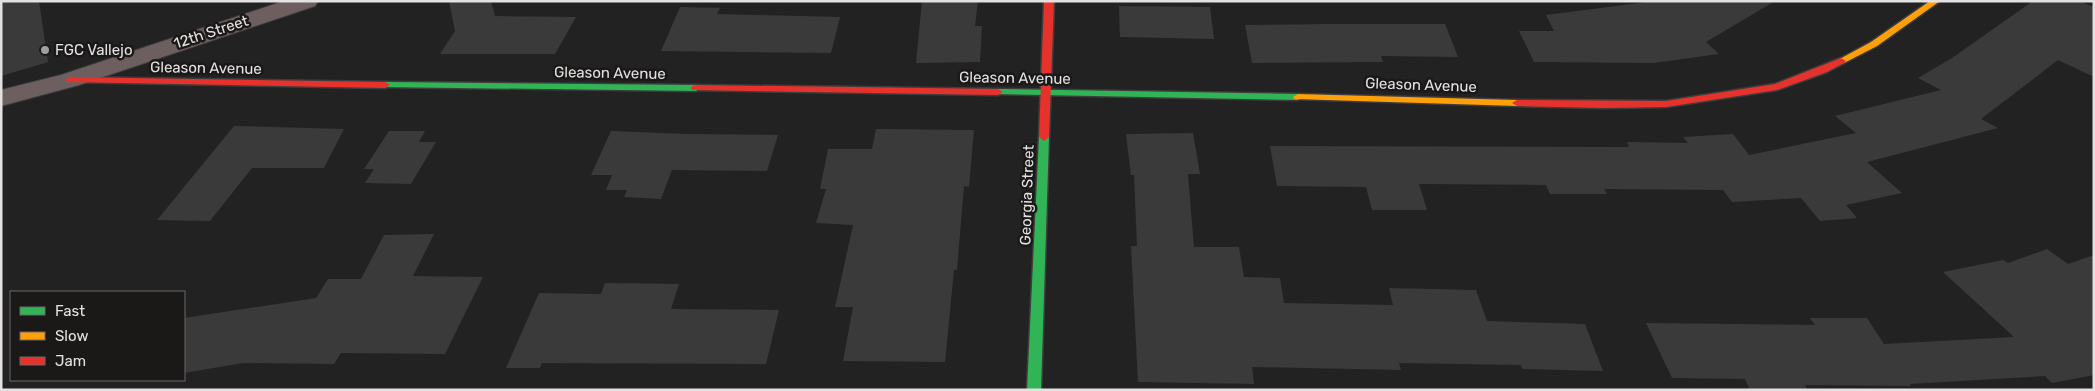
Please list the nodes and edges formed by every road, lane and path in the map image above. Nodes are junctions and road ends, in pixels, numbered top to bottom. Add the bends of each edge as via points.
1 (307, 1) edge
2 (1049, 1) edge
3 (1936, 1) edge
4 (70, 80) junction
5 (1046, 93) junction
6 (1, 98) edge
7 (1034, 390) edge

1 - 4 street, 12th Street
2 - 5 street, Georgia Street
3 - 5 street, Gleason Avenue via 1874,44 1823,70 1777,87 1666,104
4 - 5 street, Gleason Avenue
4 - 6 street, 12th Street
5 - 7 street, Georgia Street

